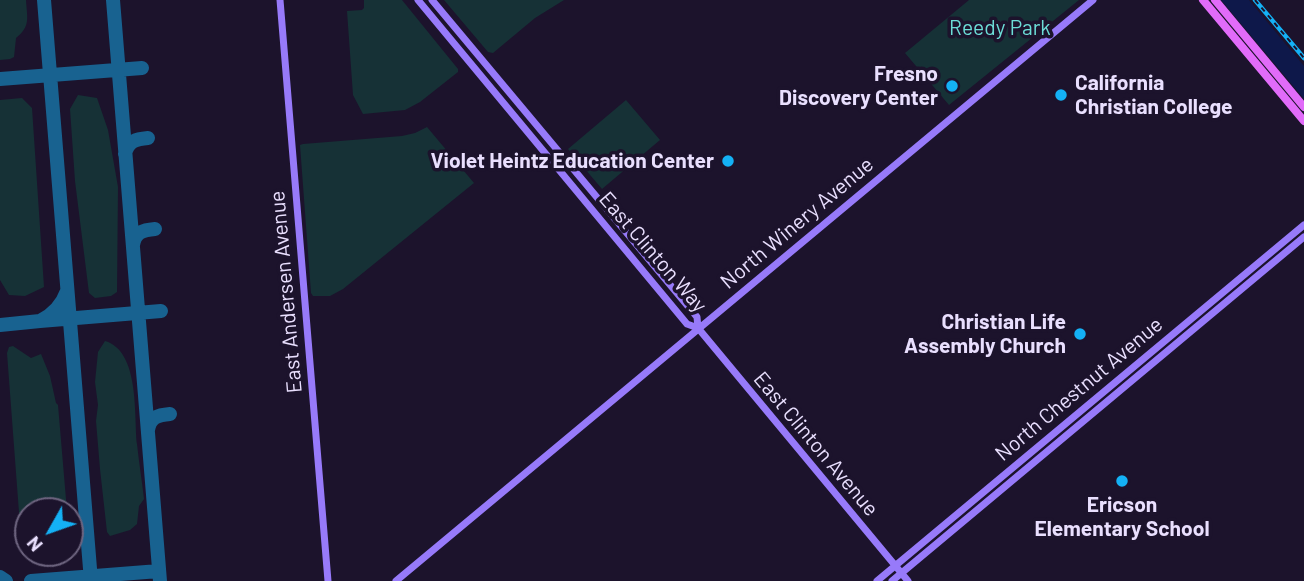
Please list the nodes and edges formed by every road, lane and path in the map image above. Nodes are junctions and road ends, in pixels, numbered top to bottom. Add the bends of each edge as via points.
1 (280, 0) edge
2 (418, 0) edge
3 (432, 0) edge
4 (1093, 0) edge
5 (1203, 0) edge
6 (1215, 0) edge
7 (1256, 64) junction
8 (1304, 107) edge
9 (1304, 112) edge
10 (1304, 121) edge
11 (1304, 225) edge
12 (1304, 237) edge
13 (1288, 238) junction
14 (1250, 284) junction
15 (698, 328) junction
16 (895, 566) junction
17 (901, 573) junction
18 (328, 581) edge
19 (396, 581) edge
20 (877, 581) edge
21 (892, 581) edge
22 (908, 581) edge

1 - 18 main road, East Andersen Avenue
2 - 15 main road, East Clinton Way via 687,324
3 - 15 main road, East Clinton Way via 696,317
4 - 15 main road, North Winery Avenue
5 - 7 main road
6 - 8 main road
7 - 9 main road via 1263,66
7 - 10 main road
11 - 13 main road, North Chestnut Avenue
12 - 14 main road, North Chestnut Avenue
13 - 14 main road
13 - 16 main road, North Chestnut Avenue
14 - 17 main road, North Chestnut Avenue
15 - 16 main road, East Clinton Avenue
15 - 19 main road, North Winery Avenue
16 - 17 main road, East Clinton Avenue
16 - 20 main road, North Chestnut Avenue
17 - 21 main road, North Chestnut Avenue
17 - 22 main road, East Clinton Avenue

